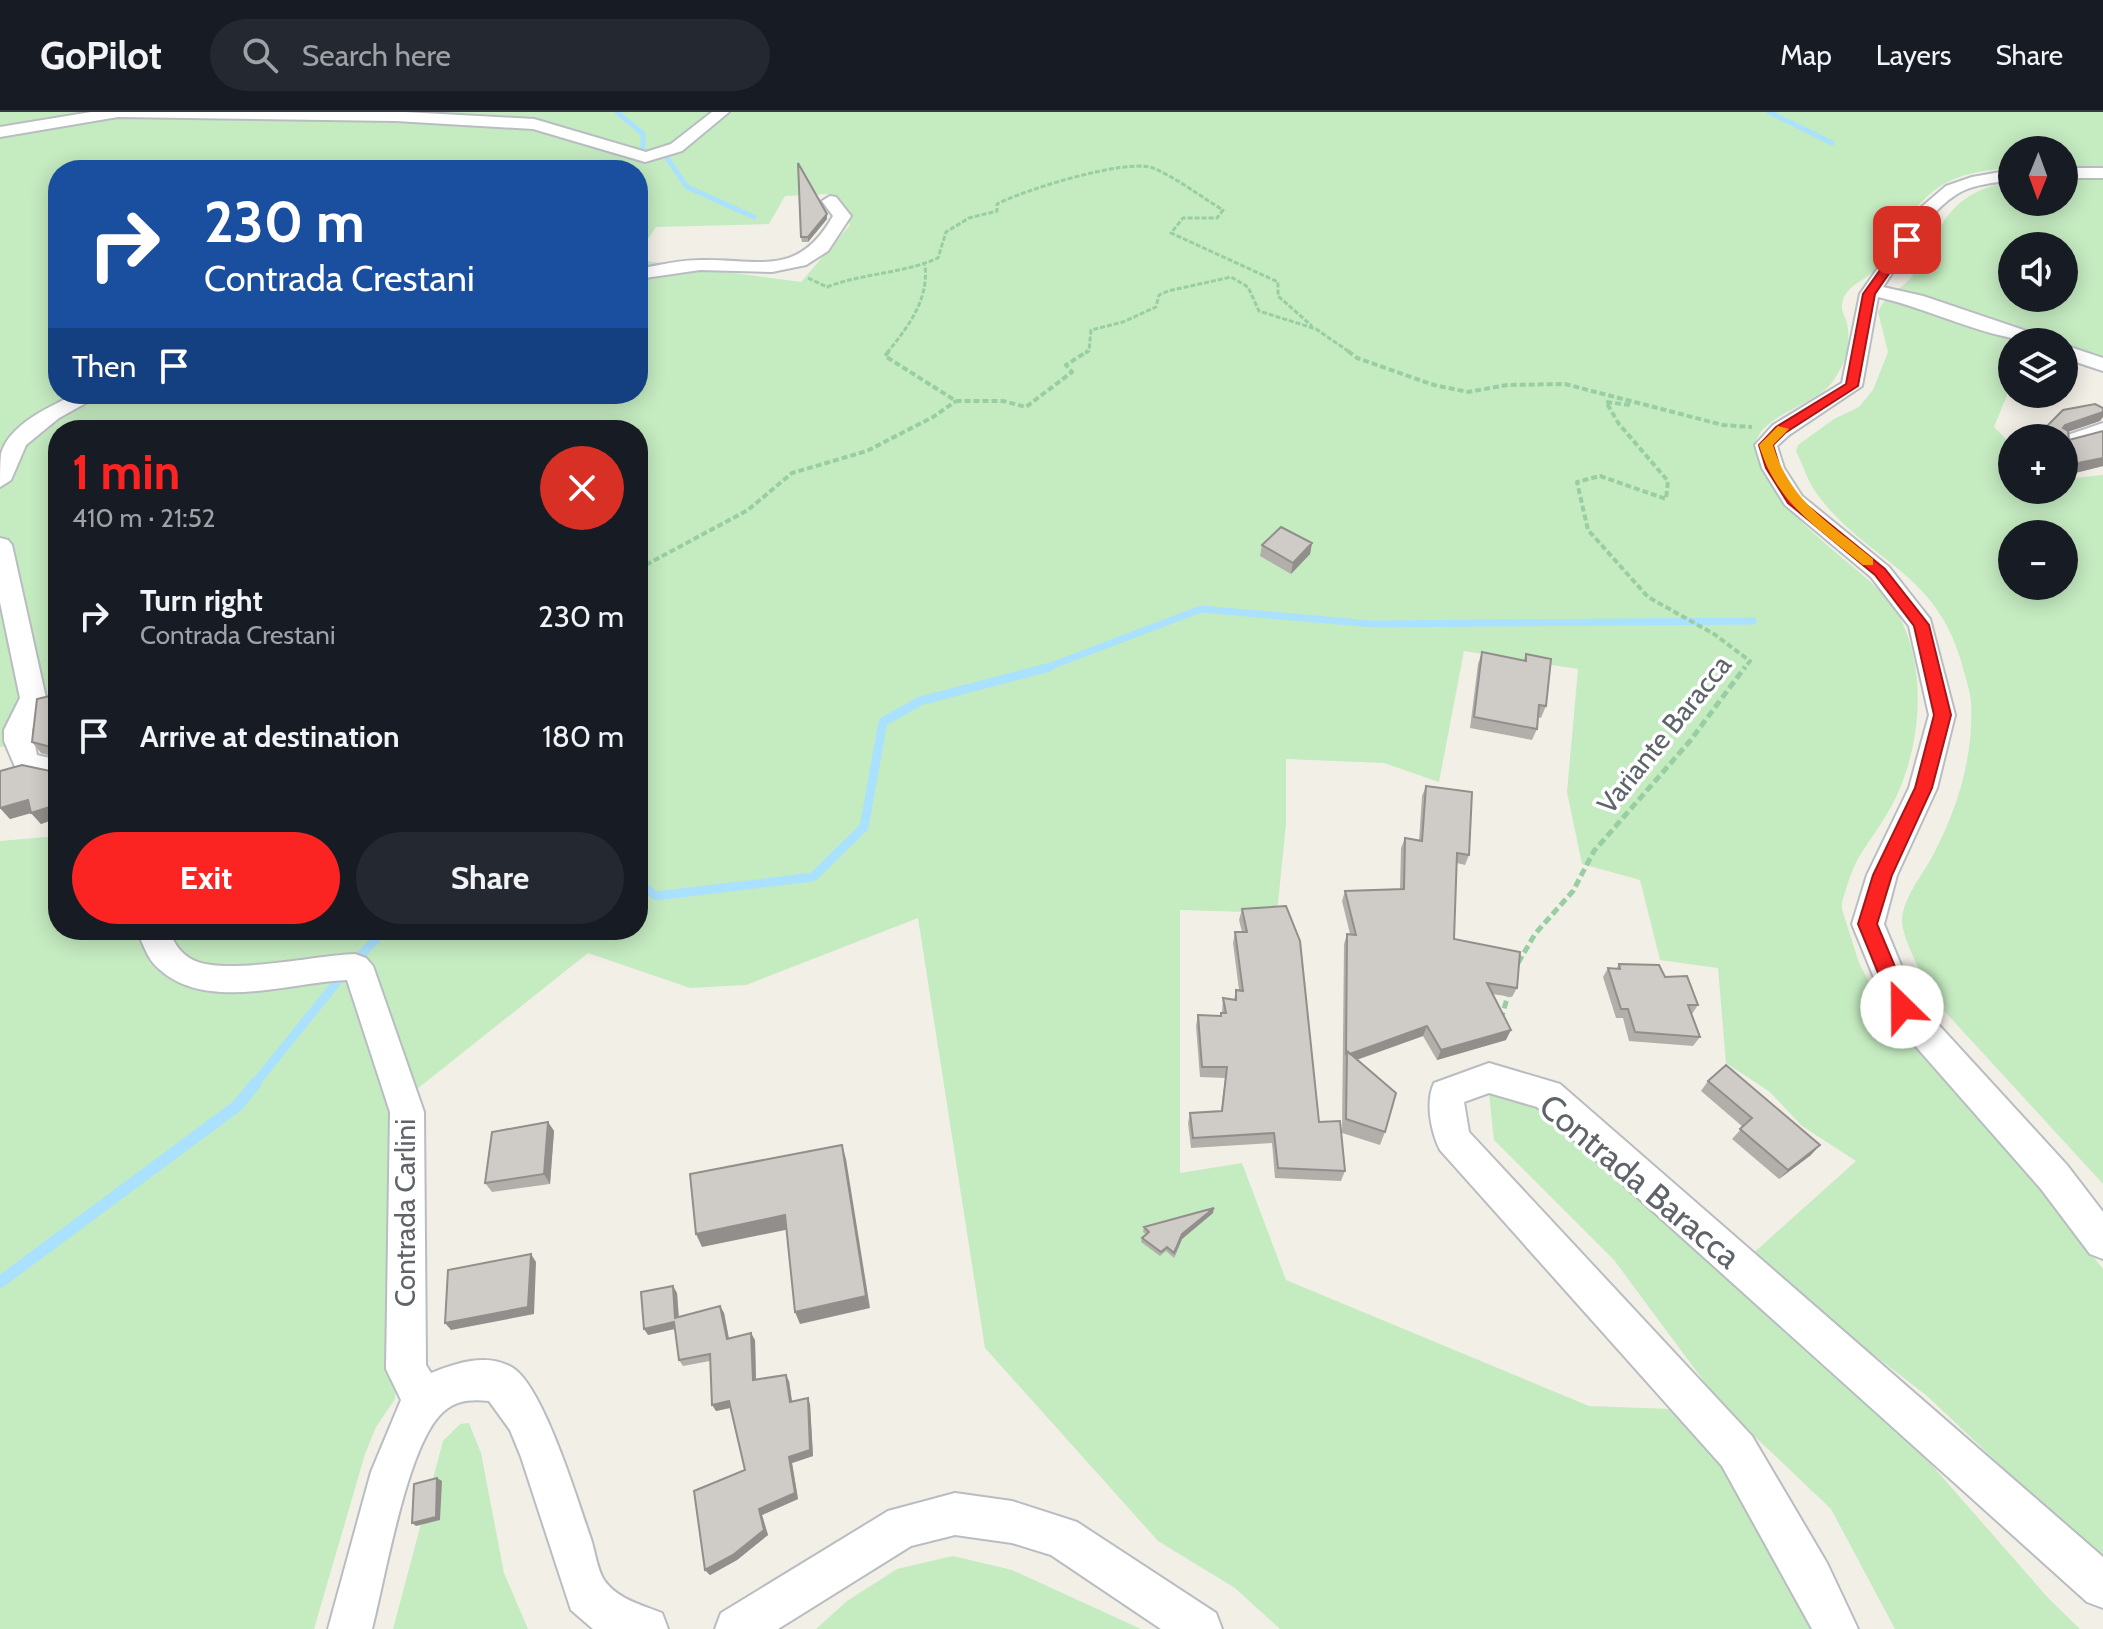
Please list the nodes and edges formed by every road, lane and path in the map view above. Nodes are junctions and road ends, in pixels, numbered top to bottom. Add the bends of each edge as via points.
1 (721, 112) edge
2 (0, 132) edge
3 (2078, 173) edge
4 (2103, 173) edge
5 (1998, 177) edge
6 (830, 201) dead end
7 (925, 265) junction
8 (780, 266) junction
9 (648, 272) edge
10 (1872, 290) junction
11 (1999, 328) edge
12 (1316, 329) junction
13 (2078, 356) edge
14 (2103, 365) edge
15 (956, 401) junction
16 (72, 404) edge
17 (1655, 408) junction
18 (2103, 429) edge
19 (1781, 430) junction
20 (2078, 438) edge
21 (0, 480) edge
22 (0, 545) edge
23 (648, 564) edge
24 (9, 730) edge
25 (48, 768) edge
26 (157, 940) edge
27 (1516, 968) edge
28 (1512, 982) edge
29 (1501, 1022) edge
30 (2103, 1241) edge
31 (424, 1401) junction
32 (2103, 1586) edge
33 (350, 1629) edge
34 (646, 1629) edge
35 (737, 1629) edge
36 (1200, 1629) edge
37 (1836, 1629) edge

1 - 2 street via 677,149 645,157 534,124 396,116 118,112
3 - 4 street
5 - 10 street via 1952,190 1924,214
6 - 8 street via 842,216 828,241 813,255
7 - 8 path via 846,277 827,287
7 - 12 path via 938,258 946,232 969,218 997,211 997,204 1016,194 1107,167 1151,167 1223,210 1217,218 1183,218 1171,233 1278,282 1278,296
7 - 15 path via 923,295 885,356
8 - 9 street via 697,265
10 - 11 street
10 - 19 street via 1852,386
12 - 15 path via 1259,311 1248,287 1231,277 1177,287 1159,295 1156,307 1091,330 1089,351 1066,365 1072,372 1026,407 1003,401
12 - 17 path via 1357,358 1434,385 1468,392 1565,384
13 - 14 street
15 - 23 path via 867,451 792,473 748,510
16 - 21 street via 17,442
17 - 19 path via 1723,425
17 - 27 path, Variante Baracca via 1606,402 1668,481 1666,499 1600,476 1577,482 1588,530 1648,597 1750,661 1690,741 1594,851 1573,891 1535,934
18 - 20 street
19 - 30 street via 1766,445 1793,500 1880,572 1921,625 1942,715 1923,788 1882,875 1868,924 1902,1007 2054,1177
22 - 24 street via 33,698
24 - 25 street via 26,762
26 - 31 street, Contrada Carlini via 167,959 196,976 298,974 340,967 355,967 362,975 407,1112 406,1369
28 - 29 path
31 - 33 street via 394,1468
31 - 34 street via 464,1380 501,1383 541,1454 587,1594 613,1617
32 - 37 street, Contrada Baracca via 1548,1095 1489,1078 1446,1094 1452,1139 1737,1451
35 - 36 street via 903,1526 955,1514 1012,1522 1062,1537

